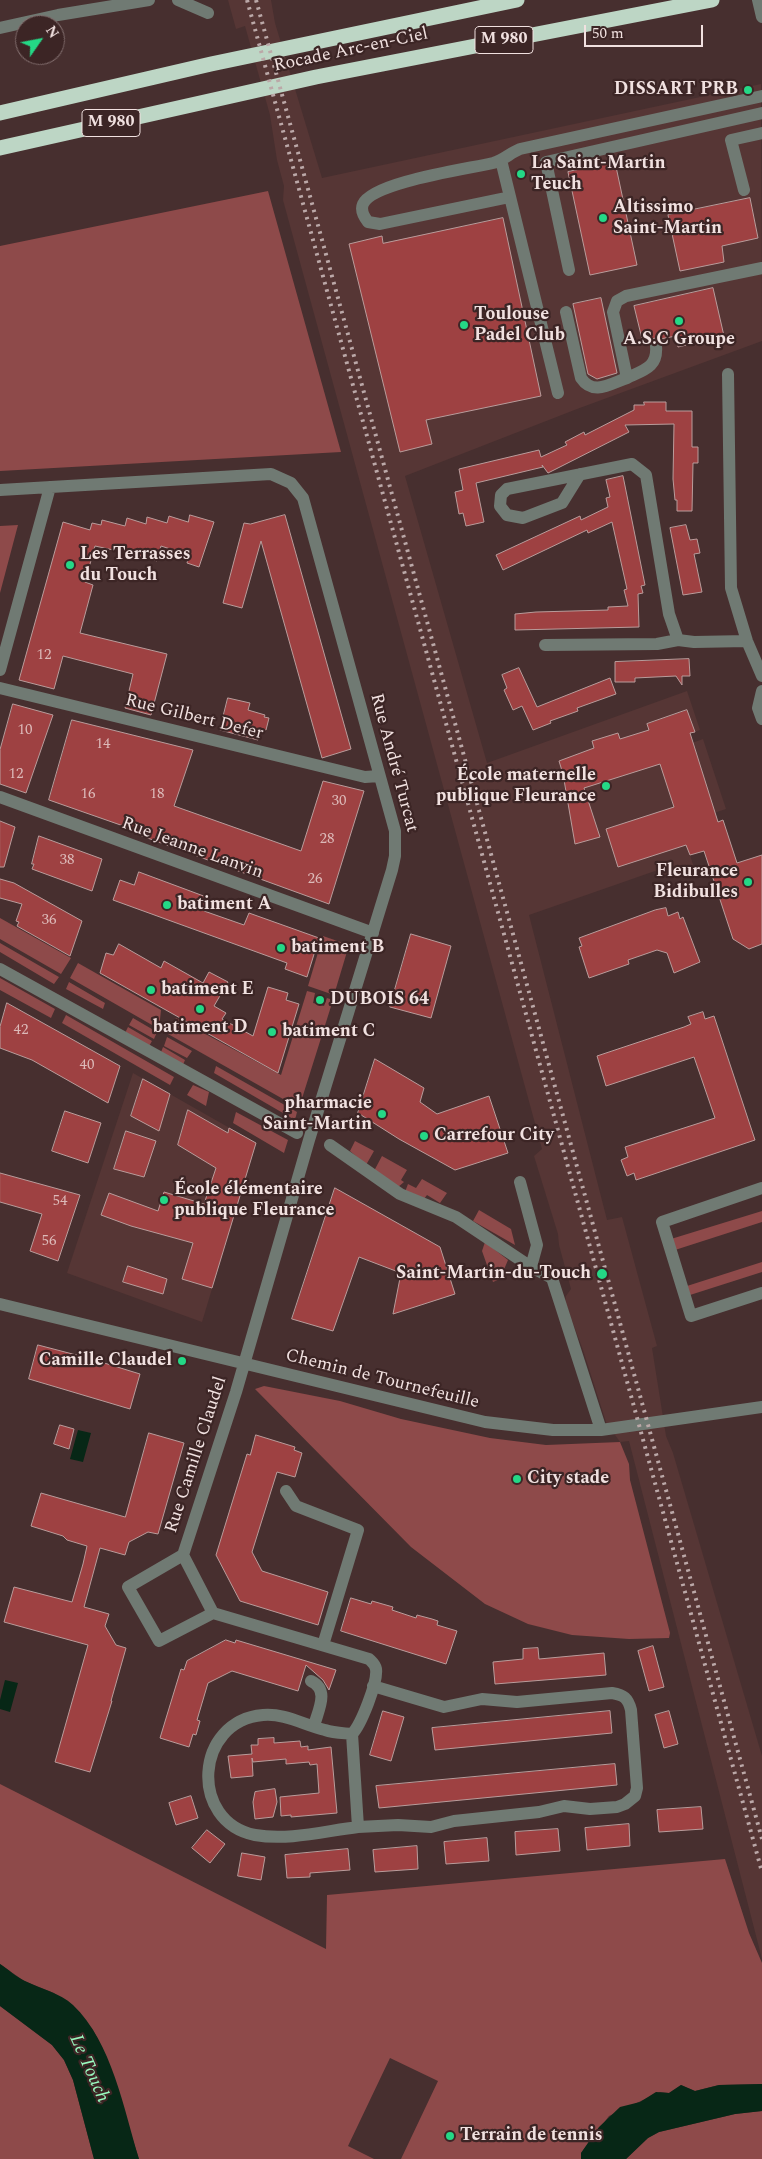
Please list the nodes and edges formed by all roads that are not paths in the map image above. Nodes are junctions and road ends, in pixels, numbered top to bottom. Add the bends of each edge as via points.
1 (149, 0) edge
2 (178, 0) edge
3 (516, 0) edge
4 (712, 0) edge
5 (758, 0) edge
6 (208, 13) dead end
7 (762, 17) edge
8 (0, 28) edge
9 (762, 96) edge
10 (0, 113) edge
11 (762, 113) edge
12 (762, 134) edge
13 (0, 148) edge
14 (501, 160) junction
15 (744, 190) dead end
16 (510, 197) junction
17 (762, 268) edge
18 (570, 270) dead end
19 (566, 312) dead end
20 (656, 346) dead end
21 (728, 374) dead end
22 (627, 378) junction
23 (558, 393) dead end
24 (580, 474) junction
25 (50, 487) junction
26 (0, 490) edge
27 (678, 640) junction
28 (747, 641) junction
29 (546, 645) dead end
30 (0, 670) edge
31 (762, 676) edge
32 (0, 688) edge
33 (762, 691) edge
34 (762, 719) edge
35 (380, 776) junction
36 (0, 797) edge
37 (373, 933) junction
38 (0, 969) edge
39 (296, 1133) dead end
40 (330, 1145) dead end
41 (520, 1182) dead end
42 (762, 1188) edge
43 (532, 1267) junction
44 (762, 1293) edge
45 (0, 1304) edge
46 (244, 1364) junction
47 (762, 1407) edge
48 (601, 1430) junction
49 (286, 1491) dead end
50 (183, 1556) junction
51 (213, 1613) junction
52 (323, 1645) junction
53 (311, 1681) dead end
54 (373, 1686) junction
55 (314, 1726) junction
56 (352, 1734) junction
57 (358, 1827) junction

1 - 8 street
2 - 6 street
3 - 10 highway, Rocade Arc-en-Ciel / M 980 via 302,44
4 - 13 highway, Rocade Arc-en-Ciel / M 980 via 316,77
5 - 7 street
9 - 14 street via 520,149
11 - 18 street via 546,162
12 - 15 street via 731,140
14 - 16 street
14 - 16 street via 388,186 363,204 363,214 368,222 380,224
16 - 23 street
17 - 22 street via 626,296 617,301 613,312
19 - 22 street via 581,378 586,386 596,389
20 - 22 street via 657,357 651,366
21 - 28 street via 731,588
24 - 24 street via 562,504 523,518 507,515 500,506 501,496 507,489
24 - 27 street via 632,464 646,475 669,614
25 - 26 street, Rue André Turcat
25 - 30 street
25 - 35 street, Rue André Turcat via 271,474 291,483 303,498
27 - 28 street
27 - 29 street via 657,644
28 - 31 street
32 - 35 street, Rue Gilbert Defer via 365,777
33 - 34 street via 758,708
35 - 37 street, Rue André Turcat via 396,843 392,870
36 - 37 street, Rue Jeanne Lanvin
37 - 46 street, Rue André Turcat
38 - 39 street
40 - 43 street via 400,1194 456,1217
41 - 43 street via 537,1245
42 - 44 street via 662,1222 691,1316
43 - 48 street via 552,1278
45 - 46 street, Chemin de Tournefeuille
46 - 48 street, Chemin de Tournefeuille via 485,1422 553,1430
46 - 50 street, Rue Camille Claudel
47 - 48 street, Chemin de Tournefeuille
49 - 52 street via 296,1506 358,1530
50 - 51 street, Rue Camille Claudel
50 - 51 street, Rue Camille Claudel via 128,1587 159,1641
51 - 52 street
52 - 54 street via 374,1664 377,1670
53 - 55 street via 322,1690
54 - 56 street via 357,1729
54 - 57 street via 444,1707 482,1699 517,1702 612,1692 624,1695 631,1710 637,1788 635,1796 617,1806 564,1806 431,1827
55 - 56 street
55 - 57 street via 277,1715 247,1718 233,1727 223,1735 211,1754 208,1780 211,1796 218,1810 230,1822 254,1835 285,1836
56 - 57 street

